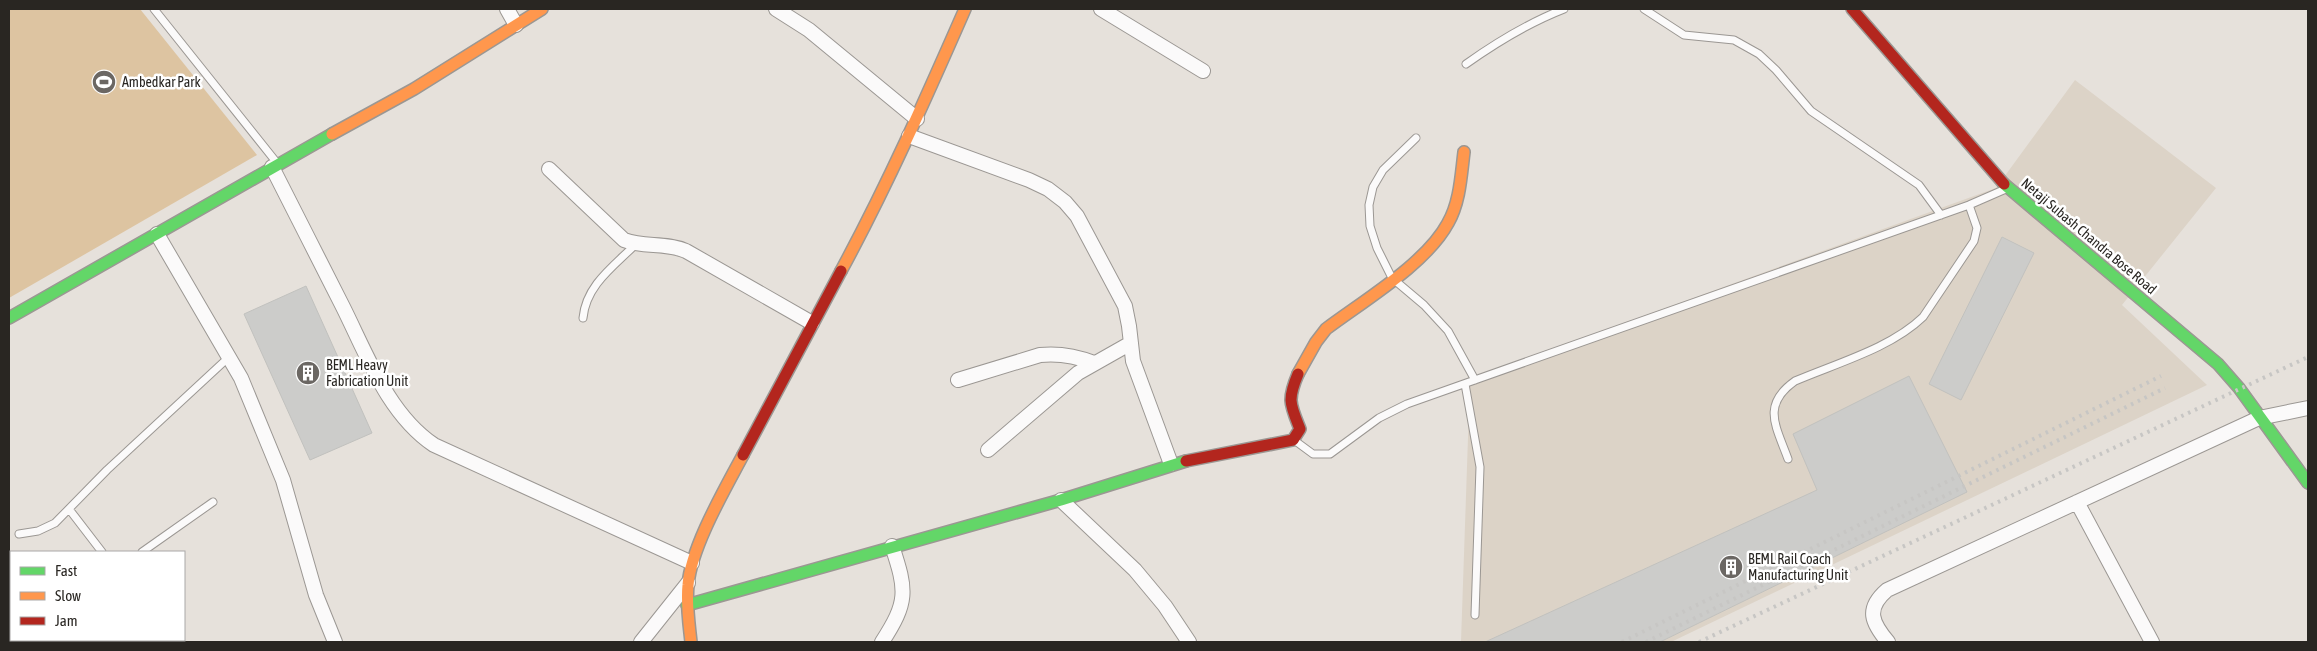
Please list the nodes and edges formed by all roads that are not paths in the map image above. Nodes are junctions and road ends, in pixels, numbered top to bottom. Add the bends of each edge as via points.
1 (154, 9) edge
2 (507, 9) edge
3 (542, 9) edge
4 (776, 9) edge
5 (965, 9) edge
6 (1101, 9) edge
7 (1564, 9) edge
8 (1644, 9) edge
9 (1852, 9) edge
10 (516, 25) junction
11 (1466, 64) dead end
12 (1203, 72) dead end
13 (917, 118) junction
14 (909, 136) junction
15 (1416, 138) dead end
16 (1464, 152) dead end
17 (275, 166) junction
18 (549, 169) dead end
19 (2008, 188) junction
20 (1970, 205) junction
21 (1941, 215) junction
22 (157, 234) junction
23 (637, 243) junction
24 (1392, 278) junction
25 (9, 318) edge
26 (583, 318) dead end
27 (812, 323) junction
28 (1131, 343) junction
29 (229, 357) junction
30 (1094, 363) junction
31 (958, 380) dead end
32 (1475, 380) junction
33 (1465, 384) junction
34 (2308, 400) edge
35 (2302, 409) edge
36 (2260, 418) junction
37 (1293, 440) junction
38 (988, 450) dead end
39 (1788, 459) dead end
40 (1171, 464) junction
41 (2308, 483) edge
42 (1060, 500) junction
43 (212, 502) dead end
44 (2078, 502) junction
45 (69, 509) junction
46 (19, 534) dead end
47 (892, 546) junction
48 (101, 551) edge
49 (143, 551) edge
50 (692, 563) junction
51 (688, 583) junction
52 (687, 605) junction
53 (1475, 615) dead end
54 (335, 642) edge
55 (641, 642) edge
56 (691, 642) edge
57 (882, 642) edge
58 (1189, 642) edge
59 (1888, 642) edge
60 (2152, 642) edge

1 - 17 lane
2 - 10 street
3 - 10 main road
4 - 13 street via 809,30
5 - 13 main road
6 - 12 street
7 - 11 lane via 1533,21
8 - 21 lane via 1684,35 1734,40 1759,54 1811,111 1918,186
9 - 19 main road, Netaji Subash Chandra Bose Road
10 - 17 main road via 414,89
13 - 14 main road
14 - 27 main road via 871,215
14 - 28 street via 1029,180 1065,202 1085,229 1125,306
15 - 24 lane via 1383,170 1373,187 1369,205 1376,248
16 - 24 main road via 1458,192 1447,226 1421,256
17 - 22 main road
17 - 50 street via 388,395 407,422 434,445
18 - 23 street via 618,236
19 - 20 lane
19 - 36 main road, Netaji Subash Chandra Bose Road via 2218,364
20 - 21 lane
20 - 39 lane via 1977,228 1974,241 1924,317 1891,341 1796,381 1776,399 1774,421
21 - 32 lane
22 - 25 main road
22 - 29 street
23 - 26 lane via 593,286
23 - 27 street via 666,244 686,251
24 - 32 lane via 1448,331
24 - 37 main road via 1326,328 1316,340 1291,394 1290,406 1300,430
27 - 50 main road via 718,502
28 - 30 street
28 - 40 street via 1133,361
29 - 45 lane
29 - 54 street via 241,378 283,480 316,595
30 - 31 street via 1054,353
30 - 38 street
32 - 33 lane
33 - 37 lane via 1388,413 1330,454 1313,454
33 - 53 lane via 1480,467
34 - 35 street
35 - 36 street
36 - 41 main road, Netaji Subash Chandra Bose Road
36 - 44 street
37 - 40 main road
40 - 42 main road
42 - 47 main road
42 - 58 street via 1135,570
43 - 49 lane
44 - 59 street via 1887,590 1879,597 1873,615 1875,624
44 - 60 street
45 - 46 lane via 49,527
45 - 48 lane
47 - 52 main road
47 - 57 street via 900,571 903,597 898,615
50 - 51 main road
51 - 52 main road
51 - 55 street
52 - 56 main road

